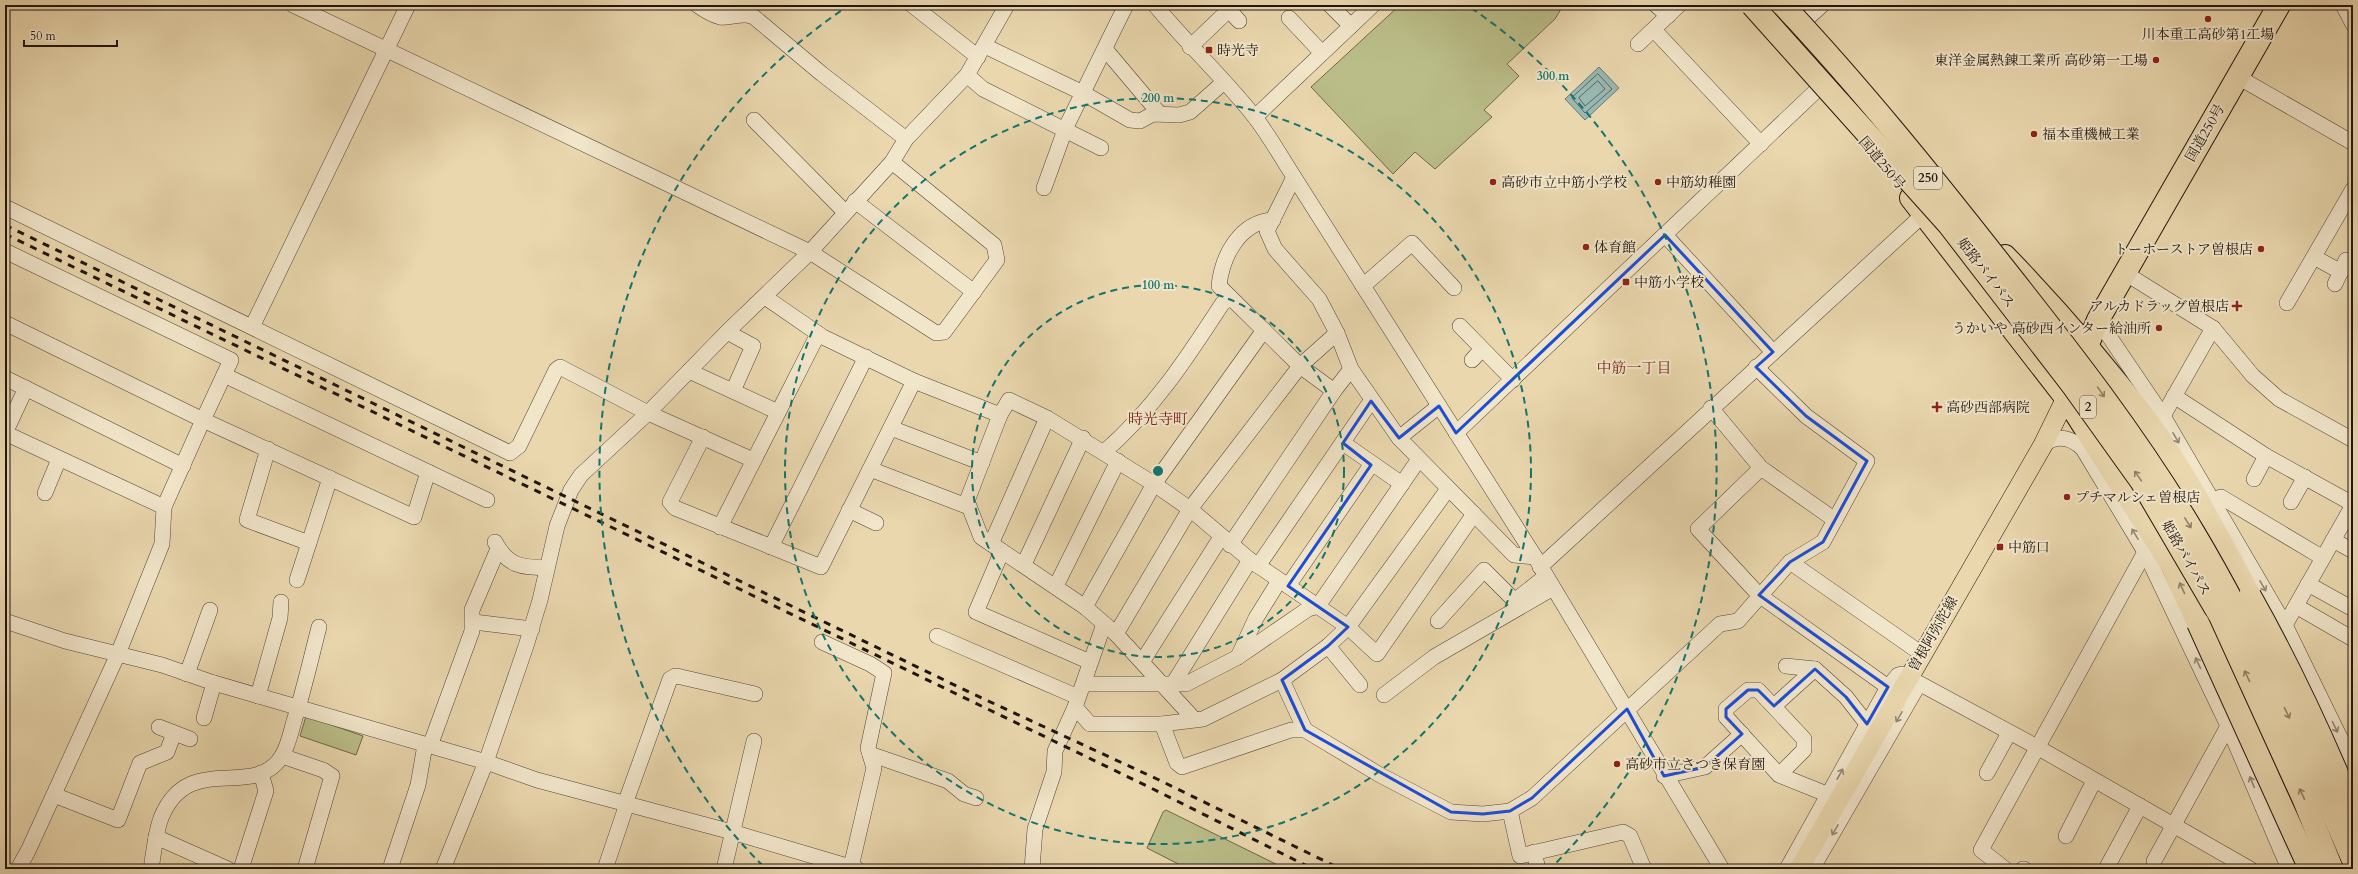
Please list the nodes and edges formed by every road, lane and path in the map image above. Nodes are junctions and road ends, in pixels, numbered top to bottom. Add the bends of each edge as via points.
1 (293, 5) edge
2 (408, 5) edge
3 (697, 5) edge
4 (912, 5) edge
5 (1007, 5) edge
6 (1126, 5) edge
7 (1154, 5) edge
8 (1330, 5) edge
9 (1373, 5) edge
10 (1656, 5) edge
11 (1679, 5) edge
12 (1744, 5) edge
13 (1752, 5) edge
14 (1774, 5) edge
15 (1783, 5) edge
16 (1822, 5) edge
17 (2279, 5) edge
18 (2343, 5) edge
19 (1234, 12) edge
20 (1668, 16) junction
21 (1289, 18) dead end
22 (2353, 24) edge
23 (1351, 26) junction
24 (1796, 29) junction
25 (1654, 30) junction
26 (1638, 44) dead end
27 (1190, 47) junction
28 (1105, 49) junction
29 (386, 50) junction
30 (982, 52) junction
31 (1322, 53) junction
32 (967, 75) junction
33 (2238, 77) junction
34 (1224, 82) junction
35 (1819, 88) junction
36 (1083, 93) junction
37 (1159, 114) junction
38 (1255, 117) junction
39 (754, 120) dead end
40 (1064, 129) junction
41 (906, 140) junction
42 (2353, 143) edge
43 (1760, 144) junction
44 (1101, 148) dead end
45 (892, 162) junction
46 (1294, 177) junction
47 (1044, 188) dead end
48 (2352, 195) edge
49 (5, 207) edge
50 (850, 207) junction
51 (1925, 213) junction
52 (1273, 220) junction
53 (1665, 235) junction
54 (810, 252) junction
55 (7, 257) edge
56 (2314, 257) junction
57 (2341, 272) dead end
58 (2125, 273) junction
59 (1363, 286) junction
60 (1454, 288) dead end
61 (974, 292) junction
62 (1230, 296) junction
63 (766, 297) junction
64 (2287, 303) dead end
65 (2098, 320) junction
66 (5, 323) edge
67 (252, 326) junction
68 (1460, 326) dead end
69 (2213, 328) junction
70 (1264, 330) junction
71 (727, 332) junction
72 (1337, 333) junction
73 (818, 334) junction
74 (2087, 346) junction
75 (1482, 349) junction
76 (1773, 352) junction
77 (866, 357) junction
78 (1472, 360) dead end
79 (1300, 366) junction
80 (1756, 367) junction
81 (1351, 369) junction
82 (2132, 370) junction
83 (689, 371) junction
84 (224, 375) junction
85 (5, 378) edge
86 (914, 380) junction
87 (1513, 380) junction
88 (26, 388) junction
89 (733, 391) junction
90 (1334, 391) junction
91 (2174, 396) junction
92 (2066, 398) junction
93 (1371, 401) junction
94 (1439, 406) junction
95 (1711, 408) junction
96 (778, 412) junction
97 (648, 414) junction
98 (1000, 415) junction
99 (2163, 416) junction
100 (1047, 418) junction
101 (203, 420) junction
102 (890, 428) junction
103 (5, 433) edge
104 (1456, 433) junction
105 (702, 437) junction
106 (1083, 438) junction
107 (1398, 438) junction
108 (2353, 440) edge
109 (1343, 443) junction
110 (2043, 445) junction
111 (2089, 445) junction
112 (268, 450) junction
113 (1104, 452) junction
114 (2266, 456) junction
115 (59, 459) junction
116 (1419, 459) junction
117 (753, 460) junction
118 (1118, 461) junction
119 (982, 463) junction
120 (1372, 465) junction
121 (183, 466) junction
122 (1761, 468) junction
123 (870, 469) junction
124 (428, 472) junction
125 (2305, 477) junction
126 (330, 478) junction
127 (2254, 479) dead end
128 (1154, 484) junction
129 (1402, 484) junction
130 (1448, 489) junction
131 (45, 493) dead end
132 (2121, 497) junction
133 (487, 500) dead end
134 (2212, 500) junction
135 (2291, 502) dead end
136 (2353, 505) edge
137 (164, 507) junction
138 (970, 507) junction
139 (849, 510) junction
140 (1190, 510) junction
141 (1474, 514) junction
142 (1835, 520) junction
143 (876, 523) dead end
144 (720, 527) junction
145 (2333, 540) junction
146 (1225, 541) junction
147 (309, 543) junction
148 (771, 547) junction
149 (996, 547) junction
150 (2353, 551) edge
151 (2146, 552) junction
152 (2323, 558) junction
153 (2255, 560) dead end
154 (1790, 562) junction
155 (1254, 563) junction
156 (1024, 564) junction
157 (547, 568) junction
158 (1544, 572) junction
159 (297, 580) dead end
160 (1284, 583) junction
161 (2308, 584) junction
162 (1056, 586) junction
163 (1760, 595) junction
164 (281, 602) dead end
165 (1318, 606) junction
166 (2296, 606) junction
167 (1085, 607) junction
168 (2353, 609) edge
169 (210, 610) dead end
170 (5, 621) edge
171 (1438, 621) dead end
172 (474, 622) junction
173 (1104, 624) junction
174 (2285, 625) junction
175 (319, 627) dead end
176 (1348, 627) junction
177 (532, 629) junction
178 (1116, 634) junction
179 (937, 636) dead end
180 (2353, 639) edge
181 (822, 642) dead end
182 (1328, 646) junction
183 (118, 654) junction
184 (1922, 654) junction
185 (1238, 657) junction
186 (1090, 662) junction
187 (1142, 662) junction
188 (1786, 666) dead end
189 (1815, 669) junction
190 (187, 674) junction
191 (1282, 680) junction
192 (1914, 681) junction
193 (214, 683) junction
194 (1167, 684) junction
195 (1360, 685) dead end
196 (1888, 687) junction
197 (755, 694) dead end
198 (1384, 695) dead end
199 (258, 696) junction
200 (1079, 696) junction
201 (299, 706) junction
202 (1774, 706) junction
203 (1627, 709) junction
204 (204, 718) dead end
205 (1194, 719) junction
206 (1162, 724) junction
207 (1867, 724) junction
208 (2228, 726) junction
209 (159, 728) dead end
210 (1305, 730) junction
211 (174, 733) junction
212 (2009, 733) junction
213 (1742, 734) junction
214 (190, 739) dead end
215 (754, 741) dead end
216 (427, 746) junction
217 (2037, 748) junction
218 (870, 754) junction
219 (282, 756) junction
220 (486, 762) junction
221 (2353, 764) edge
222 (261, 773) junction
223 (1987, 774) dead end
224 (1779, 775) junction
225 (1664, 776) junction
226 (2094, 781) junction
227 (54, 795) junction
228 (1829, 795) junction
229 (976, 798) dead end
230 (2353, 799) edge
231 (626, 804) junction
232 (2140, 806) junction
233 (1510, 811) junction
234 (2353, 811) edge
235 (2174, 826) junction
236 (732, 832) junction
237 (2274, 832) junction
238 (2066, 836) dead end
239 (156, 837) junction
240 (1534, 852) junction
241 (2353, 860) edge
242 (2154, 861) dead end
243 (2232, 865) edge
244 (1818, 866) edge
245 (847, 867) edge
246 (18, 869) edge
247 (151, 869) edge
248 (228, 869) edge
249 (241, 869) edge
250 (305, 869) edge
251 (390, 869) edge
252 (443, 869) edge
253 (605, 869) edge
254 (724, 869) edge
255 (1032, 869) edge
256 (1538, 869) edge
257 (1644, 869) edge
258 (1722, 869) edge
259 (1787, 869) edge
260 (1798, 869) edge
261 (2005, 869) edge
262 (2106, 869) edge
263 (2250, 869) edge
264 (2289, 869) edge
265 (2310, 869) edge
266 (2332, 869) edge

1 - 29 street
2 - 29 street
3 - 41 street via 709,13 722,17 747,14 754,17
4 - 30 street
5 - 30 street
6 - 28 street
7 - 27 street
8 - 23 street
9 - 23 street
10 - 20 street
11 - 20 street
12 - 35 highway, 国道250号 / 250
266 -> 13 highway, 姫路バイパス / 2, bridge via 2304,800 2220,616 2141,481 2073,386 1949,225
14 - 24 highway, 国道250号 / 250
15 -> 241 highway, 姫路バイパス / 2, bridge via 1914,153 2092,378 2155,469 2196,535 2248,631
16 - 24 street
17 - 33 highway, 国道250号
18 - 22 street
19 - 27 street
20 - 25 street
21 - 31 street
23 - 31 street
24 - 74 highway, 国道250号 / 250 via 1909,157 2037,289
25 - 26 street
25 - 43 street
27 - 34 street
28 - 36 street
28 - 37 street
29 - 54 street
29 - 67 street
30 - 32 street
30 - 36 street
31 - 38 street
32 - 40 street via 983,89
32 - 41 street
33 - 42 street
33 - 58 highway, 国道250号
34 - 37 street via 1190,112 1179,115
34 - 38 street
35 - 43 street
35 - 51 highway, 国道250号 / 250
36 - 37 street via 1130,120 1140,121
36 - 40 street
38 - 46 street
39 - 50 street via 762,138
40 - 44 street
40 - 47 street
41 - 45 street
43 - 53 street
45 - 50 street
45 - 61 street via 994,245 997,260
46 - 52 street
46 - 59 street
48 - 56 street
49 - 67 street
50 - 54 street
50 - 61 street
51 - 76 street
51 - 92 highway, 国道250号 / 250
52 - 62 street via 1260,221 1247,228 1231,250 1220,272 1219,286
52 - 72 street via 1267,231 1275,249 1319,299
53 - 76 street
53 - 87 street
54 - 61 street via 936,333 944,332
54 - 63 street
55 - 84 street via 231,360
56 - 57 street
56 - 64 street
58 - 65 highway, 国道250号
58 - 69 street
59 - 60 street via 1412,243
59 - 94 street
62 - 70 street
62 - 113 street via 1222,304 1179,370 1129,431
63 - 71 street
63 - 73 street
65 - 74 highway, 国道250号
65 - 82 street
66 - 101 street
67 - 97 street via 510,453 519,446 556,370 560,367
68 - 75 street
69 - 91 street
69 - 108 street via 2254,376 2279,399
70 - 79 street
70 - 128 street
71 - 83 street
71 - 89 street via 753,346
72 - 79 street
72 - 81 street
73 - 77 street
73 - 96 street
74 - 82 street
74 - 92 highway, 国道250号
74 - 234 highway, bridge via 2147,422 2201,507 2270,631 2330,756
75 - 78 street
75 - 87 street
76 - 80 street
77 - 86 street
77 - 148 street
79 - 90 street
79 - 140 street
80 - 95 street
80 - 142 street via 1806,416 1867,461
81 - 90 street
81 - 93 street
82 - 99 street
83 - 89 street
83 - 97 street
84 - 101 street
84 - 124 street
85 - 88 street
86 - 98 street
86 - 102 street
87 - 104 street
88 - 103 street
88 - 121 street
89 - 96 street
90 - 146 street
91 - 99 street
91 - 114 street
92 - 110 main road, 曽根阿弥陀線
92 - 111 highway
93 - 107 street
93 - 109 street
94 - 104 street
94 - 107 street
95 - 122 street
95 - 158 street
96 - 117 street
97 - 105 street
97 - 157 street via 581,475 571,490 557,526
98 - 100 street via 1009,400
98 - 119 street
99 -> 134 street
100 - 106 street
100 - 149 street
101 - 112 street
101 - 121 street
102 - 119 street
102 - 123 street
103 - 115 street
104 - 158 street
105 - 117 street
105 - 144 street via 670,502 675,508
106 - 113 street
106 - 156 street
107 - 116 street
109 - 120 street
109 - 155 street
110 - 111 street via 2048,441 2062,438
110 - 184 main road, 曽根阿弥陀線
111 - 132 highway
111 - 132 street
112 - 126 street
112 - 147 street via 247,520
113 - 118 street
114 - 125 street
114 - 127 street
115 - 131 street
115 - 137 street
116 - 129 street
116 - 130 street
117 - 144 street
118 - 128 street
118 - 162 street
119 - 138 street via 967,501
120 - 129 street
120 - 160 street
121 - 137 street
122 - 142 street
122 - 163 street via 1698,529
123 - 138 street
123 - 139 street
124 - 126 street via 414,517
124 - 133 street
125 - 135 street
125 - 136 street
126 - 147 street
128 - 140 street
128 - 167 street
129 - 165 street
130 - 141 street
130 - 176 street
151 -> 132 street
265 -> 132 highway, bridge via 2172,566
134 - 152 street via 2221,497
134 - 153 street
134 -> 174 street
136 - 145 street
137 - 183 street via 162,544
138 - 149 street via 981,538
139 - 143 street
139 - 148 street via 821,567
140 - 146 street
140 - 178 street
141 - 158 street via 1514,555
141 - 176 street via 1377,654
142 - 154 street via 1823,542
144 - 148 street
145 - 150 street
145 - 152 street
146 - 155 street
146 - 187 street
147 - 159 street
149 - 156 street
149 - 186 street via 976,612
208 -> 151 street
151 - 217 street
152 - 161 street
154 - 163 street
154 - 184 street
155 - 160 street
155 - 194 street
156 - 162 street
157 - 172 street via 517,566 506,558 496,545 472,610
157 - 177 street
158 - 171 street via 1517,599 1513,599 1484,570
158 - 198 street
158 - 203 street
160 - 165 street
160 - 185 street via 1256,618
161 - 166 street
161 - 168 street
162 - 167 street
163 - 196 street
163 - 203 street via 1738,621 1720,624
164 - 199 street via 280,618
165 - 176 street
165 - 185 street via 1308,609
166 - 174 street
166 - 180 street
167 - 173 street
169 - 190 street
170 - 183 street via 65,641
172 - 177 street
172 - 216 street
173 - 178 street
173 - 186 street
174 -> 221 street
175 - 201 street
176 - 182 street
177 - 220 street
178 - 187 street
179 - 200 street
181 - 218 street via 884,673 868,748
182 - 191 street
182 - 195 street
183 - 190 street
183 - 227 street
184 - 192 main road, 曽根阿弥陀線
185 - 194 street via 1186,684
186 - 200 street
187 - 194 street
188 - 189 street
189 - 202 street
189 - 207 street via 1846,697
190 - 193 street
191 - 205 street via 1203,718
191 - 210 street
192 - 196 street via 1898,675
192 - 212 street
192 -> 244 street
192 - 260 main road, 曽根阿弥陀線
193 - 199 street
193 - 204 street
194 - 200 street
194 - 205 street
196 - 207 street
197 - 231 street via 682,677 675,676 670,679
199 - 201 street
200 - 206 street via 1090,724
200 - 255 street via 1056,751 1054,772 1035,829
201 - 216 street
201 - 219 street
202 - 213 street via 1758,690 1748,690 1726,710 1726,717
202 - 224 street via 1804,739 1804,750
203 - 225 street
203 - 233 street via 1532,798
205 - 206 street
206 - 210 street via 1177,763 1182,767 1291,730
228 -> 207 street
208 - 235 street
237 -> 208 street
209 - 211 street
210 - 233 street via 1380,775 1451,812 1483,814
211 - 214 street
211 - 227 street via 167,752 140,763 118,820
212 - 217 street
212 - 223 street
213 - 224 street
213 - 225 street via 1705,767
215 - 236 street
216 - 220 street
216 - 251 street via 418,785
217 - 226 street
217 - 261 street via 1981,850
218 - 229 street via 948,781 964,794
218 - 245 street via 874,768
219 - 222 street
219 - 250 street via 323,770 332,776
220 - 231 street via 537,780
220 - 252 street
222 - 239 street via 252,777 211,779 189,784 173,797 161,818
222 - 249 street via 266,791
224 - 228 street
225 - 258 street
226 - 232 street
226 - 238 street
227 - 246 street
228 - 259 street
230 - 237 street
231 - 236 street
231 - 253 street
232 - 235 street
232 - 262 street
233 - 240 street via 1520,856
235 - 242 street
235 - 243 street
236 - 245 street
236 - 254 street
237 - 264 street
239 - 247 street
239 - 248 street
240 - 256 street
240 - 257 street via 1624,832 1630,836
243 - 263 street

